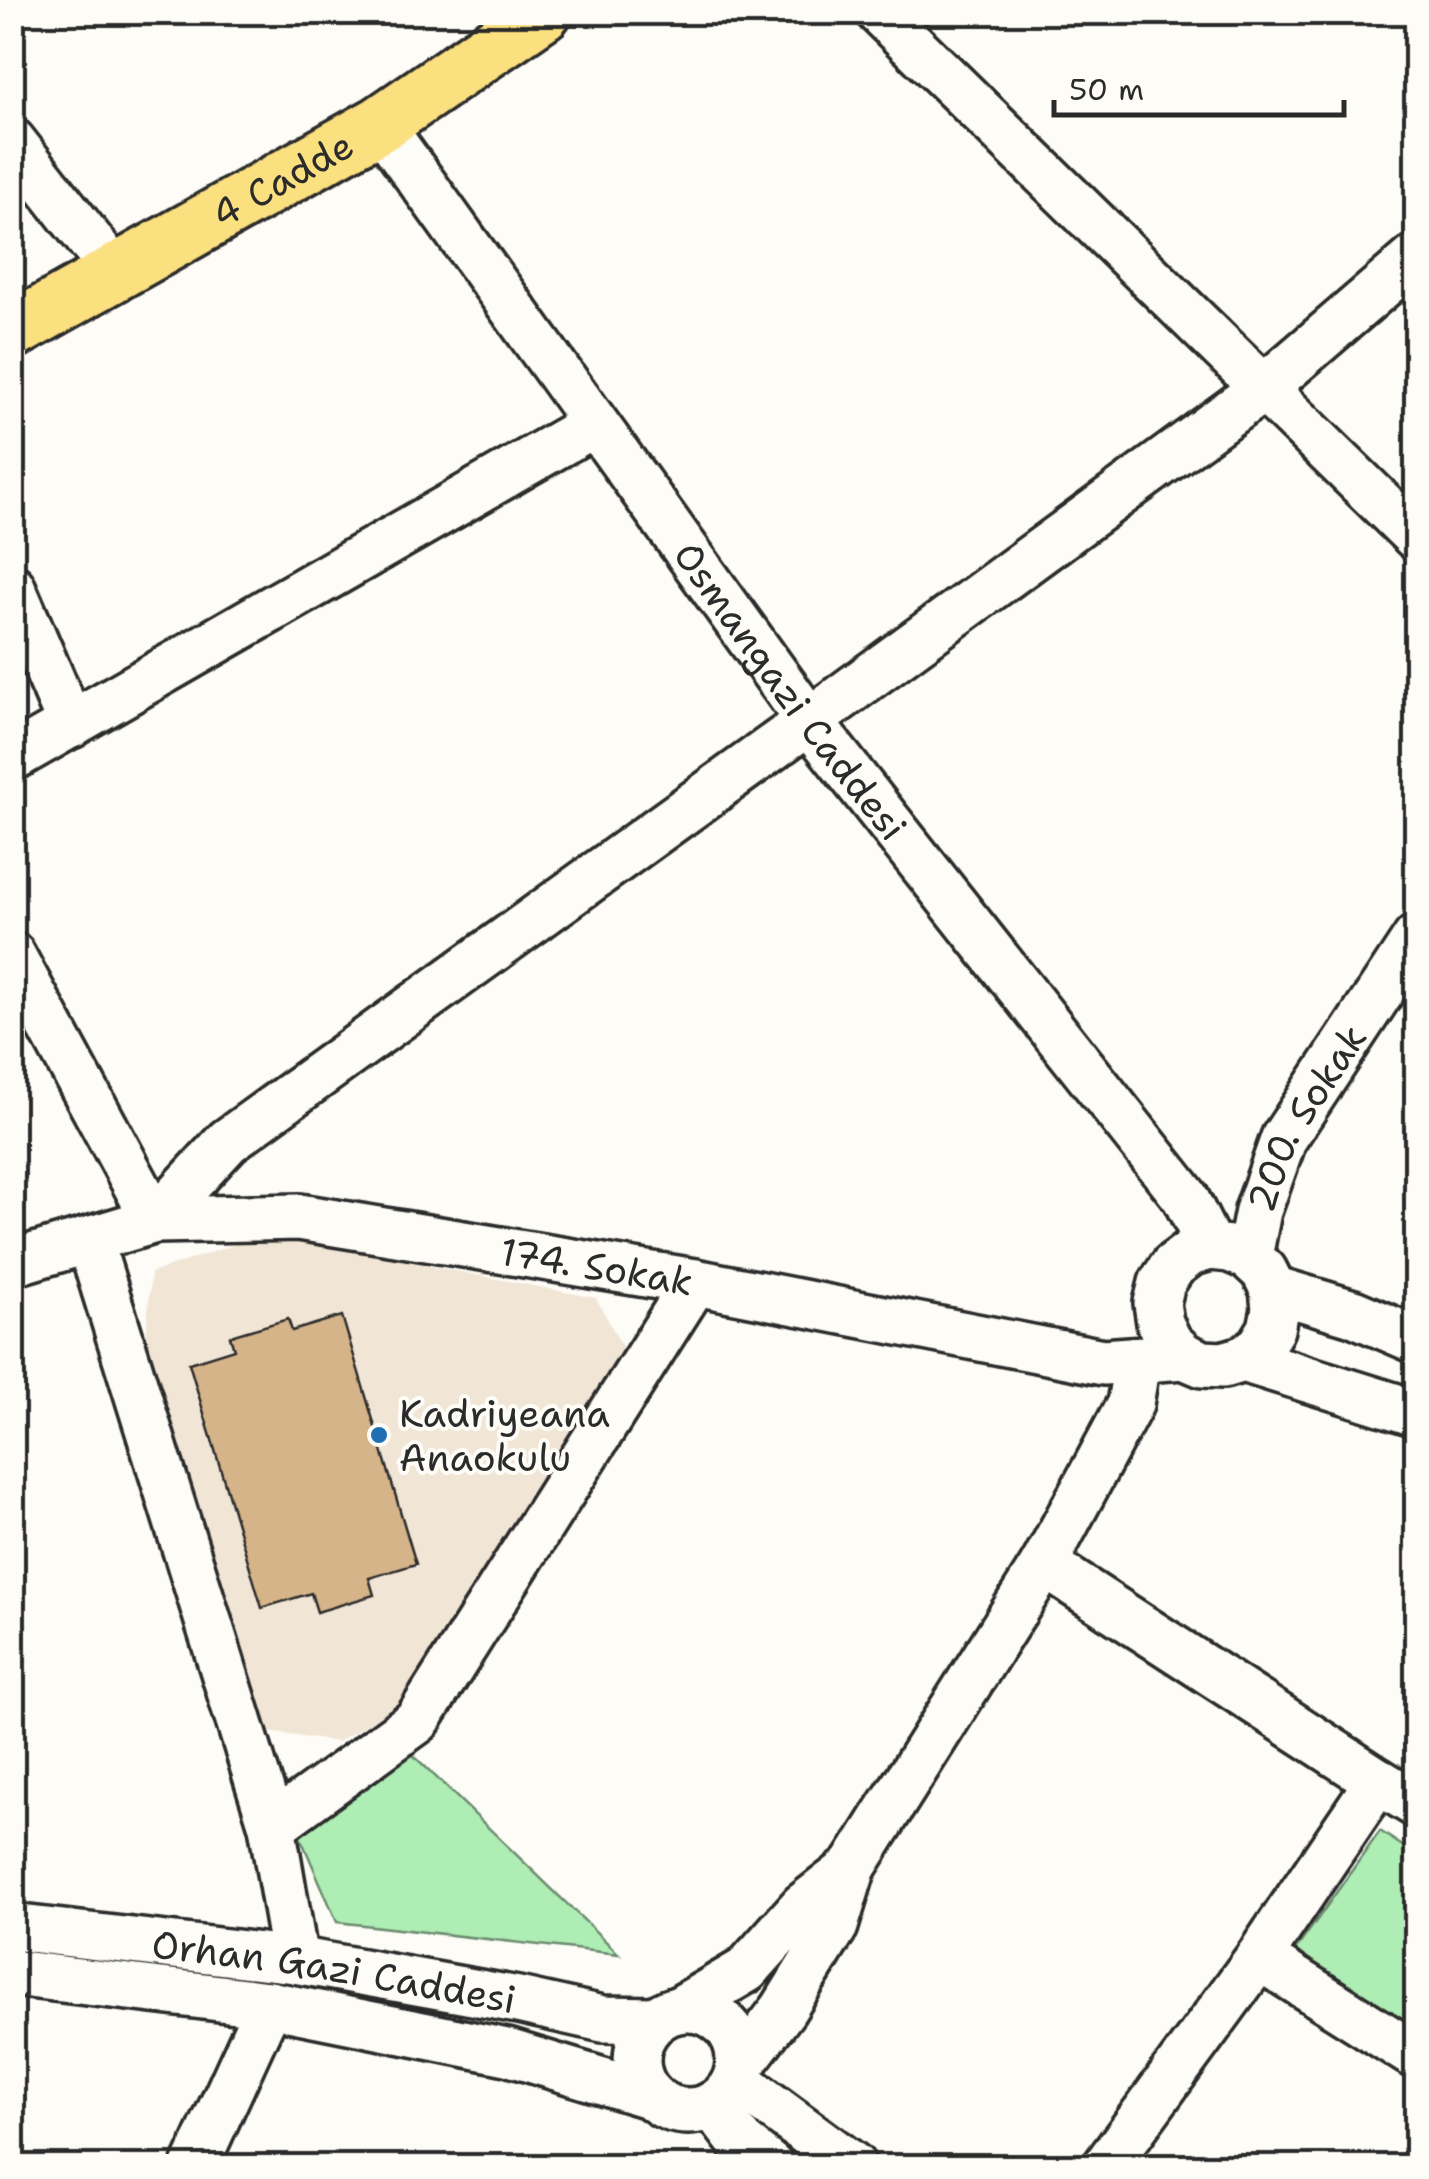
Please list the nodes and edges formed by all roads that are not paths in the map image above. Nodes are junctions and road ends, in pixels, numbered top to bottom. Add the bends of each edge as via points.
1 (542, 12) edge
2 (879, 12) edge
3 (380, 124) junction
4 (12, 140) edge
5 (1416, 257) edge
6 (114, 271) junction
7 (12, 330) edge
8 (1265, 387) junction
9 (594, 424) junction
10 (1416, 537) edge
11 (12, 587) edge
12 (809, 722) junction
13 (71, 725) junction
14 (12, 758) edge
15 (1416, 938) edge
16 (12, 955) edge
17 (155, 1220) junction
18 (90, 1242) junction
19 (12, 1263) edge
20 (1244, 1264) junction
21 (696, 1282) junction
22 (1416, 1340) edge
23 (1184, 1356) junction
24 (1243, 1359) junction
25 (1137, 1362) junction
26 (1416, 1413) edge
27 (1044, 1564) junction
28 (1378, 1780) junction
29 (1416, 1804) edge
30 (272, 1826) junction
31 (853, 1867) junction
32 (12, 1926) edge
33 (1259, 1957) junction
34 (295, 1960) junction
35 (12, 1973) edge
36 (270, 2004) junction
37 (668, 2015) junction
38 (1416, 2056) edge
39 (729, 2084) junction
40 (652, 2096) junction
41 (196, 2166) edge
42 (770, 2166) edge
43 (853, 2166) edge
44 (1106, 2166) edge

1 - 3 main road, 4 Cadde
2 - 8 street
3 - 6 main road, 4 Cadde
3 - 9 street, Osmangazi Caddesi
4 - 6 street
5 - 8 street
6 - 7 main road, 4 Cadde
8 - 10 street
8 - 12 street
9 - 12 street, Osmangazi Caddesi
9 - 13 street
11 - 13 street
12 - 17 street via 228,1141
12 - 20 street, Osmangazi Caddesi
13 - 14 street
15 - 20 street, 200. Sokak via 1284,1138
16 - 17 street
17 - 18 street, 174. Sokak
17 - 21 street, 174. Sokak via 299,1217
18 - 19 street, 174. Sokak
18 - 30 street
20 - 22 street
20 - 23 street via 1190,1253 1162,1283 1160,1323
20 - 24 street via 1276,1309 1260,1347
21 - 25 street, 174. Sokak via 1104,1362
21 - 30 street via 416,1721
23 - 24 street via 1213,1364
23 - 25 street, 174. Sokak
24 - 26 street
25 - 27 street via 1130,1404
27 - 28 street
27 - 31 street
28 - 29 street
28 - 33 street
30 - 34 street
31 - 37 street via 803,1906 746,1970
31 - 39 street via 835,1926
32 - 34 street, Orhan Gazi Caddesi
33 - 38 street
33 - 44 street
34 - 37 street, Orhan Gazi Caddesi via 603,2019
35 - 36 street
36 - 40 street via 507,2052
36 - 41 street
37 - 39 street via 709,2013 723,2022 738,2050
37 - 40 street via 638,2050 642,2083
39 - 40 street via 682,2110
39 - 42 street via 740,2144
39 - 43 street

